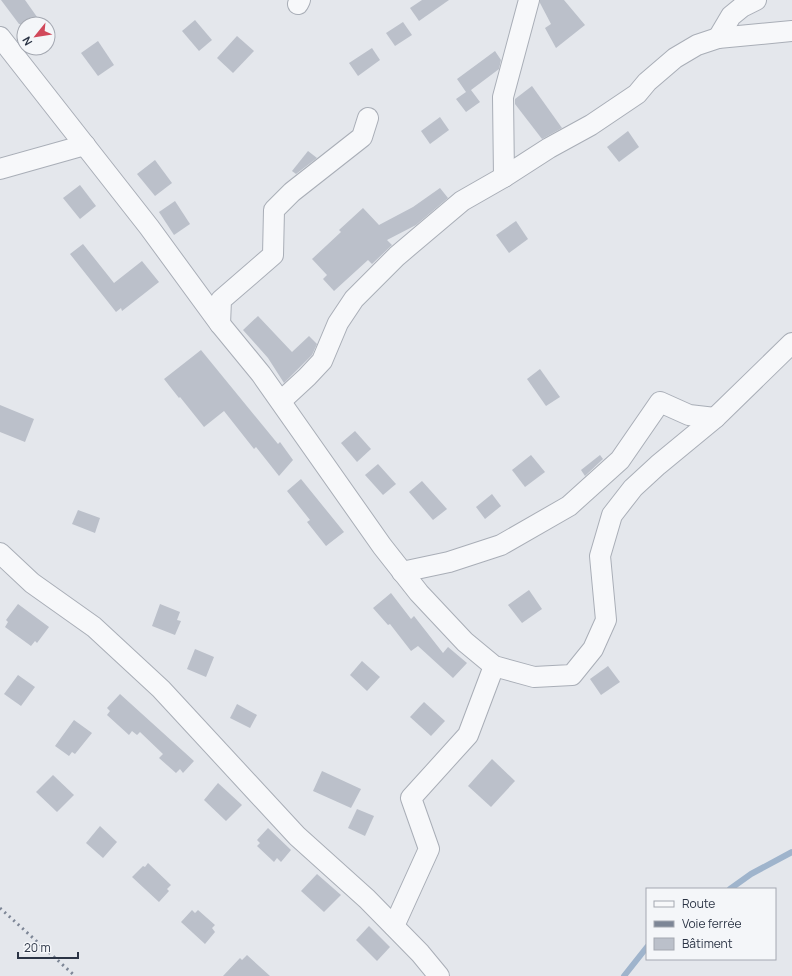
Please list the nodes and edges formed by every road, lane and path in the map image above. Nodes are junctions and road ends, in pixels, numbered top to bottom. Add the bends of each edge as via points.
1 (529, 0) edge
2 (756, 0) edge
3 (792, 31) edge
4 (0, 37) edge
5 (718, 38) junction
6 (368, 118) dead end
7 (85, 145) junction
8 (0, 168) edge
9 (504, 177) junction
10 (220, 324) junction
11 (792, 343) edge
12 (281, 401) junction
13 (714, 418) junction
14 (0, 553) edge
15 (402, 572) junction
16 (494, 666) junction
17 (394, 926) junction
18 (439, 976) edge

1 - 9 street via 504,98
2 - 5 street via 731,16
3 - 5 street
4 - 7 street
5 - 9 street via 697,45 675,58 637,94
6 - 10 street via 362,137 292,192 274,210 273,255 221,300
7 - 8 street
7 - 10 street
9 - 12 street via 462,201 397,256 354,299 338,323 322,362
10 - 12 street
11 - 13 street
12 - 15 street
13 - 15 street via 689,415 660,402 620,460 568,506 501,545 449,562
13 - 16 street via 633,488 612,515 600,556 606,620 593,649 572,675 534,677
14 - 17 street via 32,583 94,627 161,689 297,836
15 - 16 street via 465,642
16 - 17 street via 468,735 411,798 429,849
17 - 18 street

